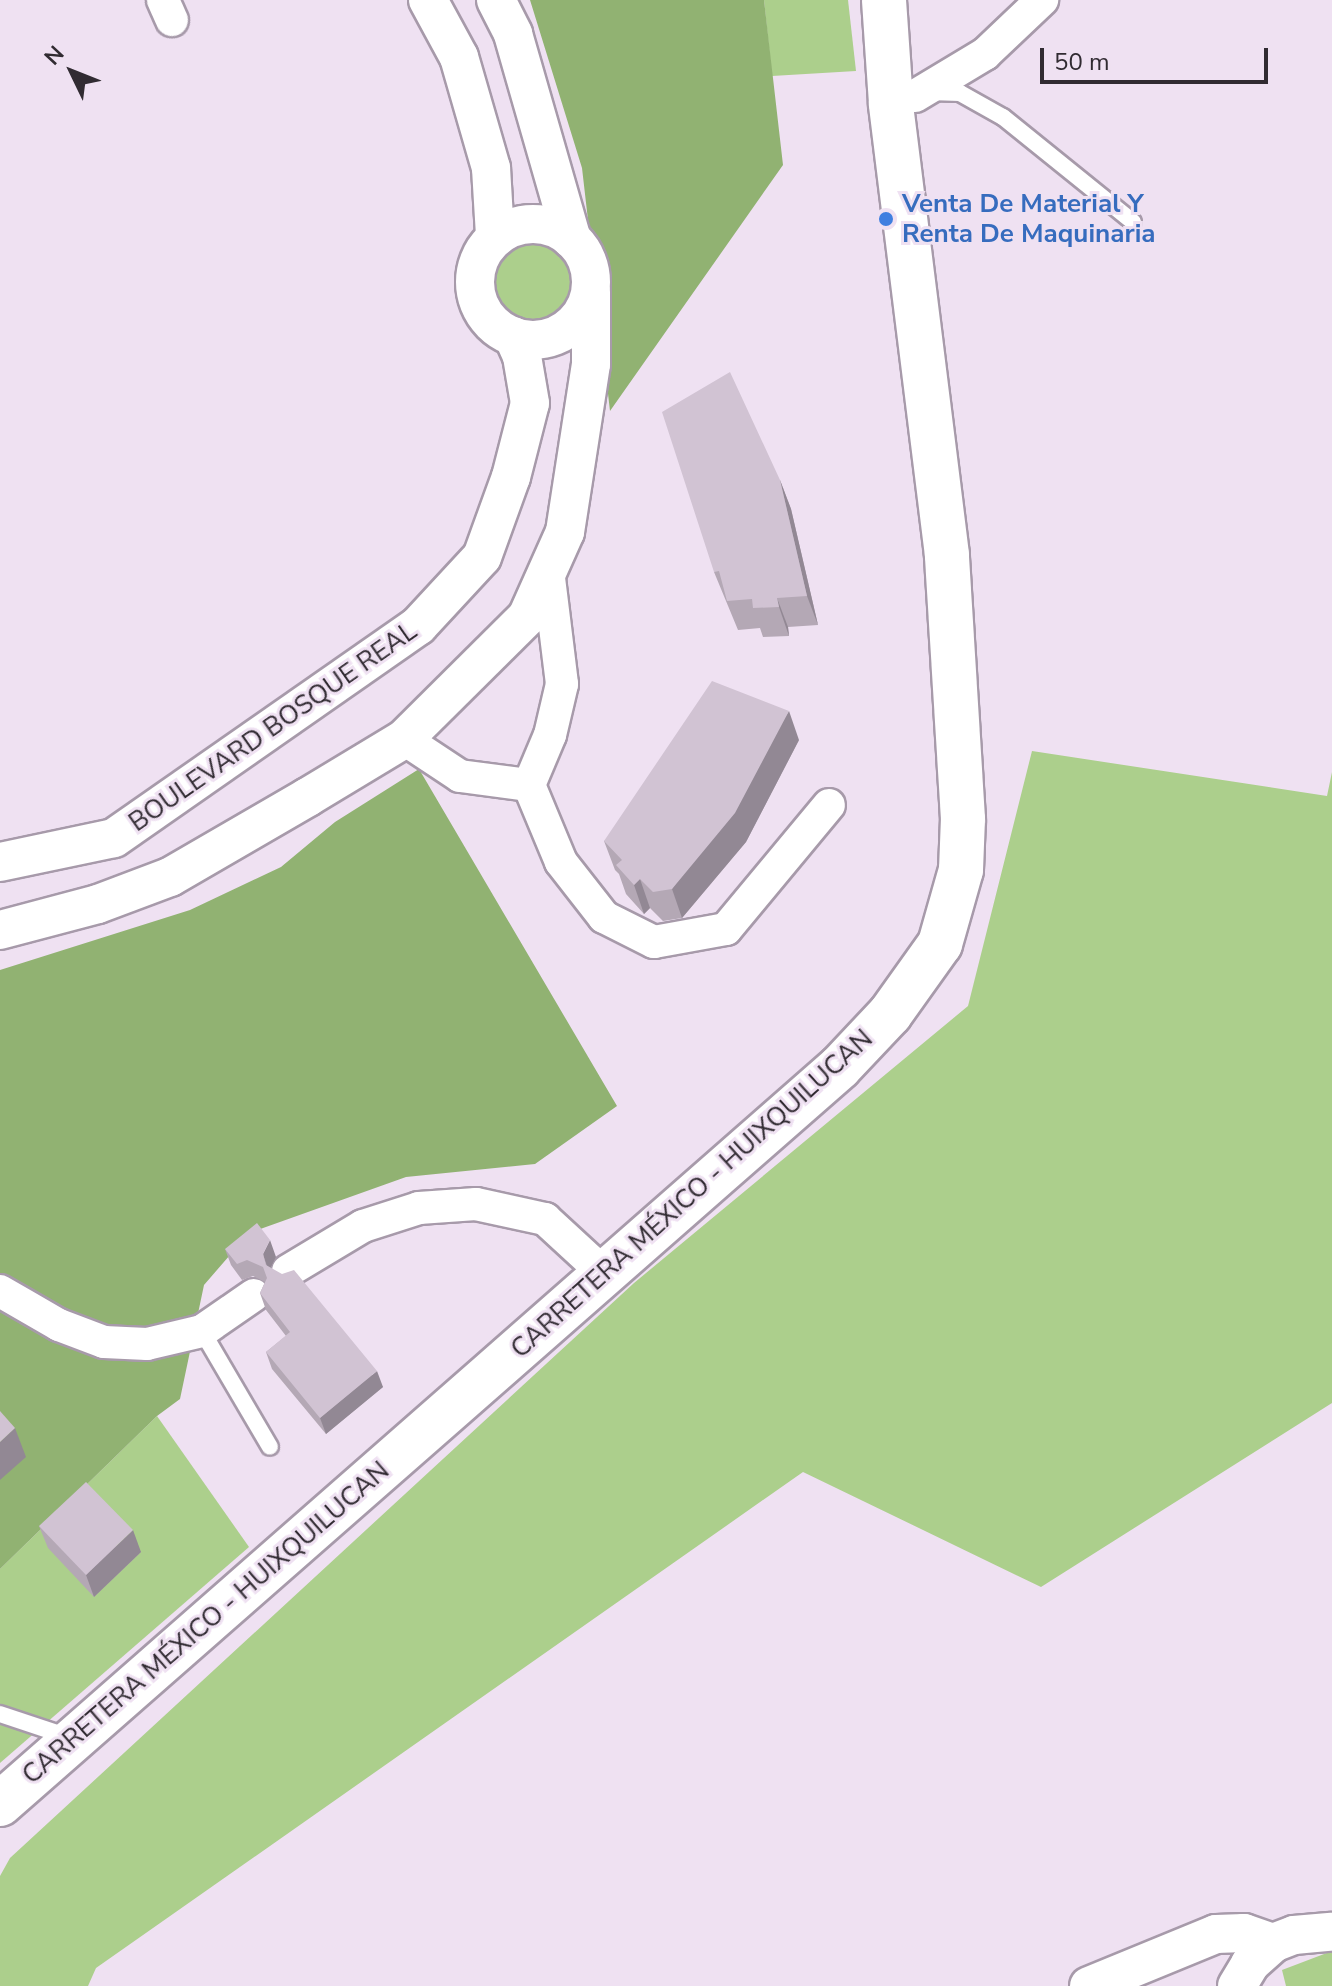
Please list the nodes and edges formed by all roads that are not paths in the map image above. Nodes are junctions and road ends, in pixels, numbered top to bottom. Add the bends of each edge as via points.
1 (428, 0) edge
2 (496, 0) edge
3 (884, 0) edge
4 (1042, 0) edge
5 (903, 100) junction
6 (1133, 222) dead end
7 (495, 235) junction
8 (572, 240) junction
9 (591, 292) junction
10 (513, 336) junction
11 (548, 570) junction
12 (404, 739) junction
13 (529, 785) junction
14 (829, 805) dead end
15 (0, 862) edge
16 (0, 930) edge
17 (288, 1271) edge
18 (606, 1275) junction
19 (0, 1291) edge
20 (254, 1295) dead end
21 (202, 1331) junction
22 (270, 1447) dead end
23 (0, 1714) edge
24 (70, 1737) junction
25 (0, 1804) edge
26 (1332, 1932) edge
27 (1273, 1943) junction
28 (1089, 1986) edge
29 (1237, 1986) edge

1 - 7 street via 459,57 491,168
2 - 8 street via 513,34
3 - 5 main road, CARRETERA MÉXICO - HUIXQUILUCAN
4 - 5 street via 985,54
5 - 6 lane via 933,91 960,93 1003,117
5 - 18 main road, CARRETERA MÉXICO - HUIXQUILUCAN via 947,555 963,819 953,912 924,971 840,1067
7 - 8 street via 534,224
7 - 10 street via 480,254 475,276 479,300 492,321
8 - 9 street via 588,264
9 - 10 street via 582,316 563,333 538,340
9 - 11 street via 591,364 581,445 565,532
10 - 15 street, BOULEVARD BOSQUE REAL via 530,403 511,477 482,557 418,626 114,838
11 - 12 street via 527,617
11 - 13 street via 562,684 550,735
12 - 13 street via 460,776
12 - 16 street via 170,877 98,904
13 - 14 street via 561,862 604,917 654,942 726,929
17 - 18 street via 363,1226 419,1208 476,1204 545,1219
18 - 24 main road, CARRETERA MÉXICO - HUIXQUILUCAN
19 - 21 street via 59,1325 104,1342 147,1344
20 - 21 street
21 - 22 lane
23 - 24 lane
24 - 25 main road, CARRETERA MÉXICO - HUIXQUILUCAN
26 - 27 street via 1294,1935
27 - 28 street via 1244,1933 1216,1934
27 - 29 street via 1250,1964

